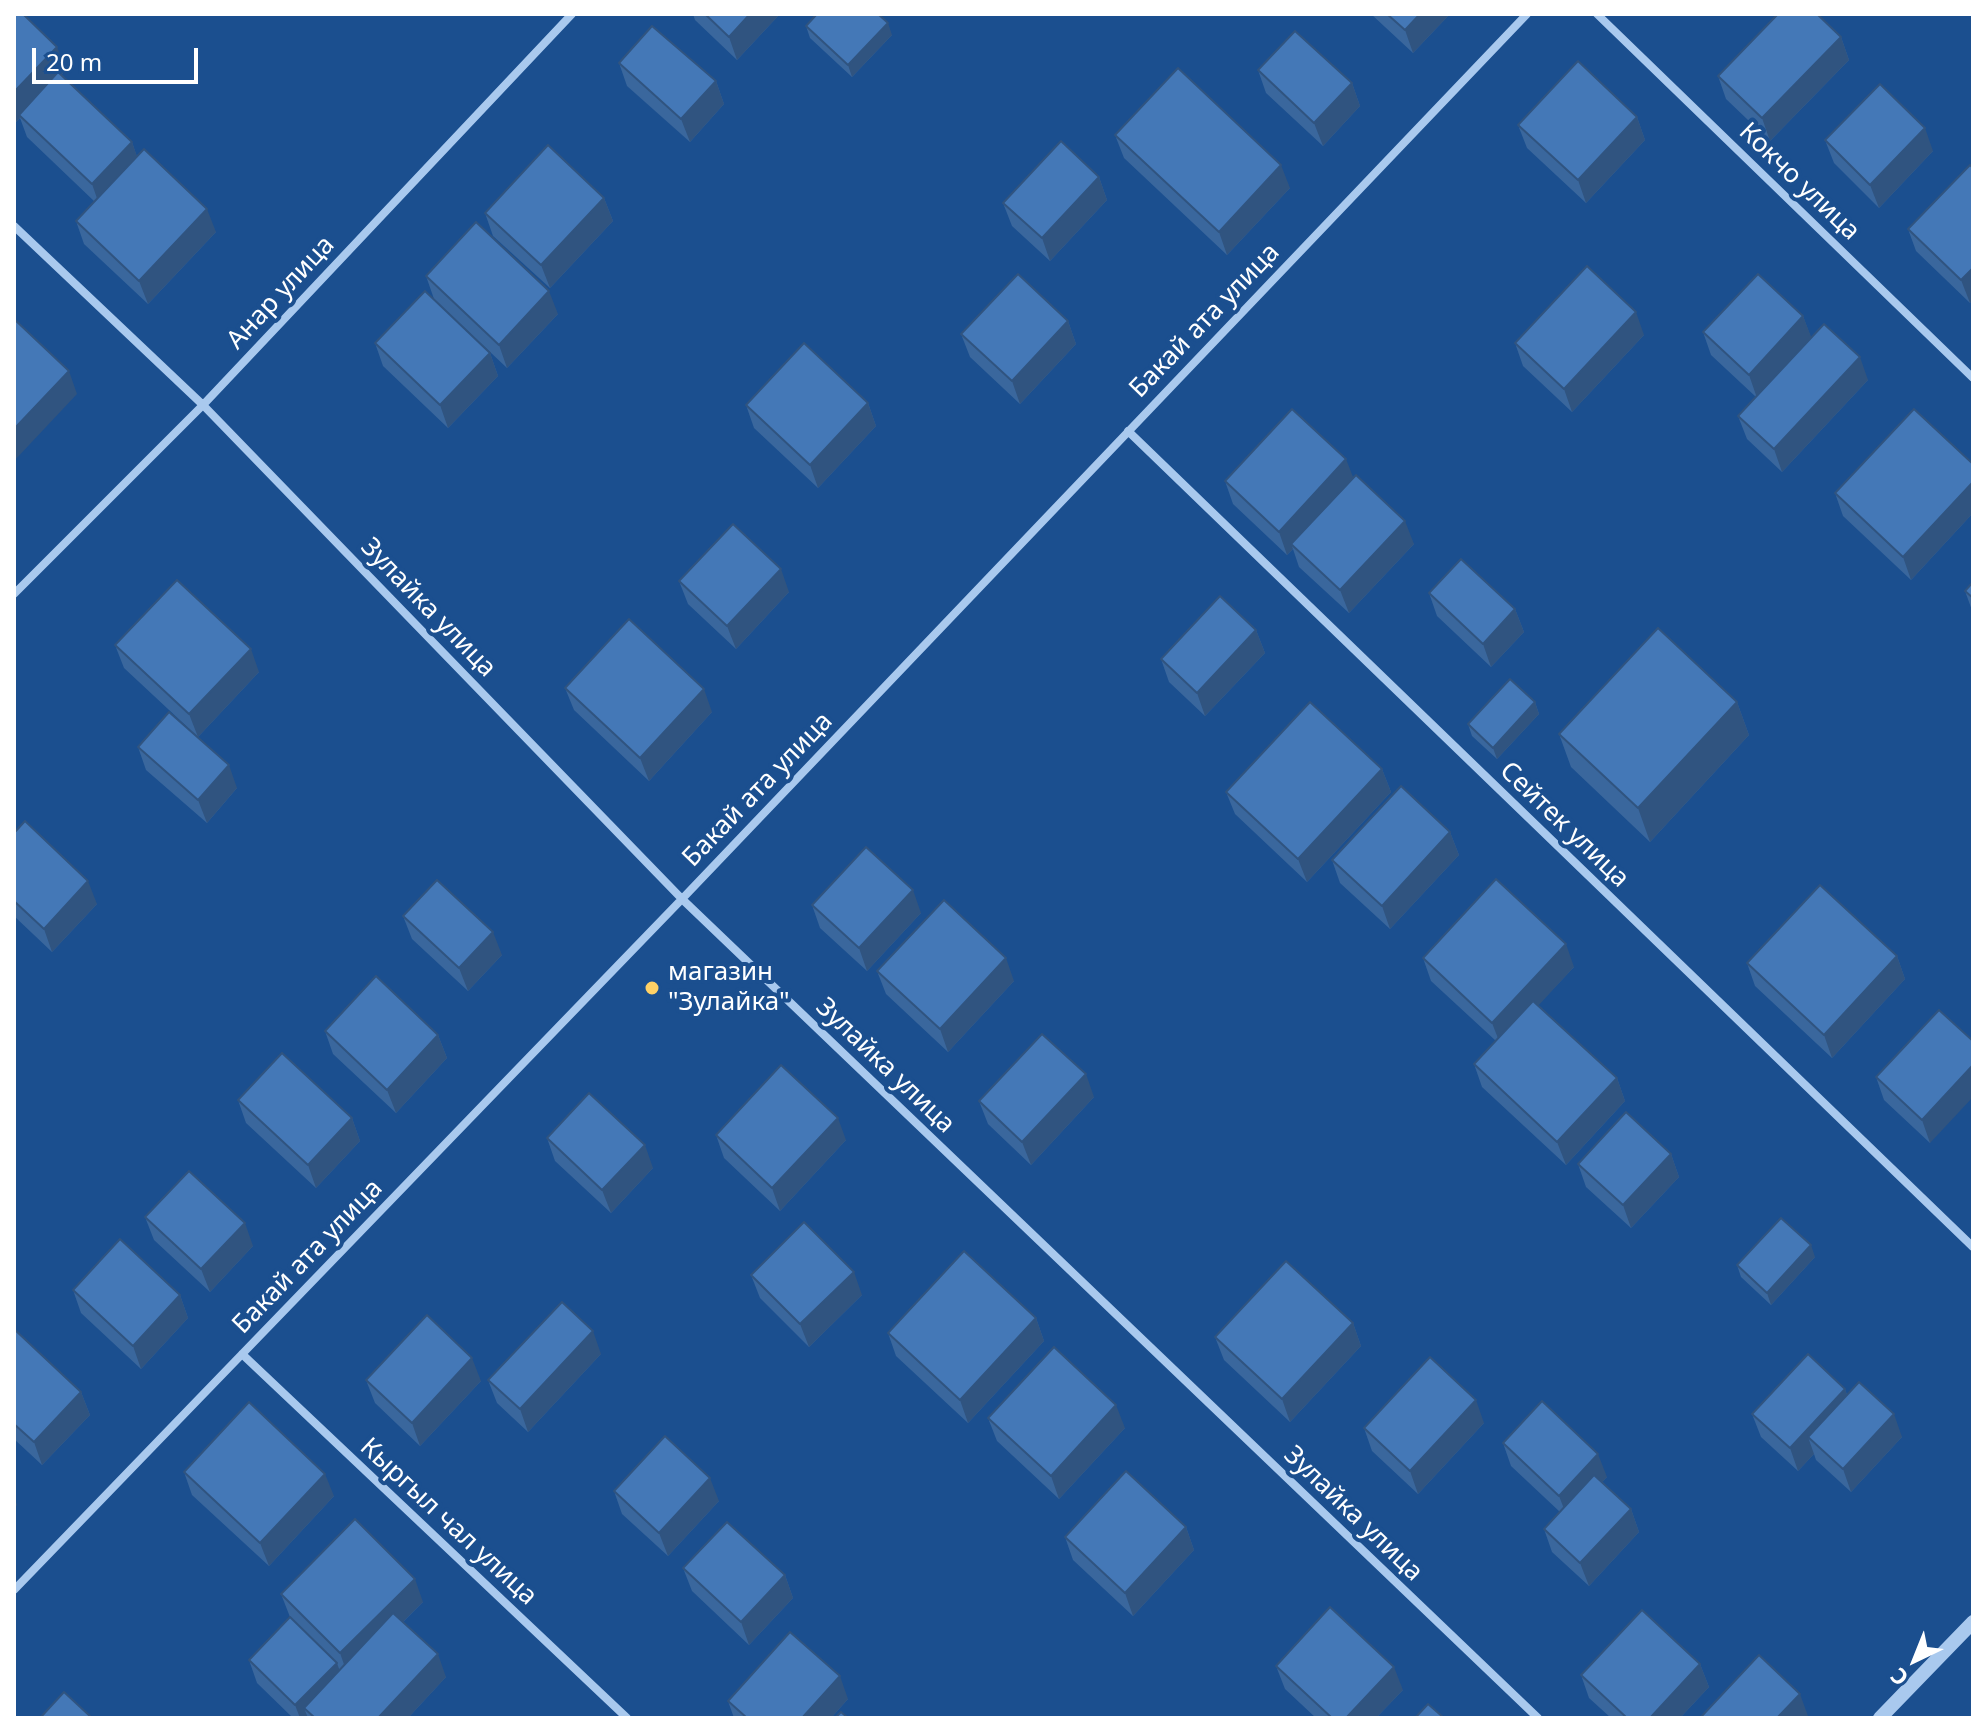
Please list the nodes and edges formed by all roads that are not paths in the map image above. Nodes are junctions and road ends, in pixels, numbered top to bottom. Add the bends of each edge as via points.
1 (572, 14) edge
2 (1527, 14) edge
3 (1597, 14) edge
4 (14, 226) edge
5 (1973, 378) edge
6 (203, 405) junction
7 (1128, 431) junction
8 (14, 594) edge
9 (682, 899) junction
10 (1973, 1247) edge
11 (242, 1354) junction
12 (14, 1590) edge
13 (1973, 1622) edge
14 (627, 1718) edge
15 (1538, 1718) edge
16 (1880, 1718) edge

1 - 6 street, Анар улица
2 - 7 street, Бакай ата улица
3 - 5 street, Кокчо улица
4 - 6 street, Зулайка улица
6 - 8 street, Анар улица
6 - 9 street, Зулайка улица
7 - 9 street, Бакай ата улица
7 - 10 street, Сейтек улица
9 - 11 street, Бакай ата улица
9 - 15 street, Зулайка улица
11 - 12 street, Бакай ата улица
11 - 14 street, Кыргыл чал улица
13 - 16 street

